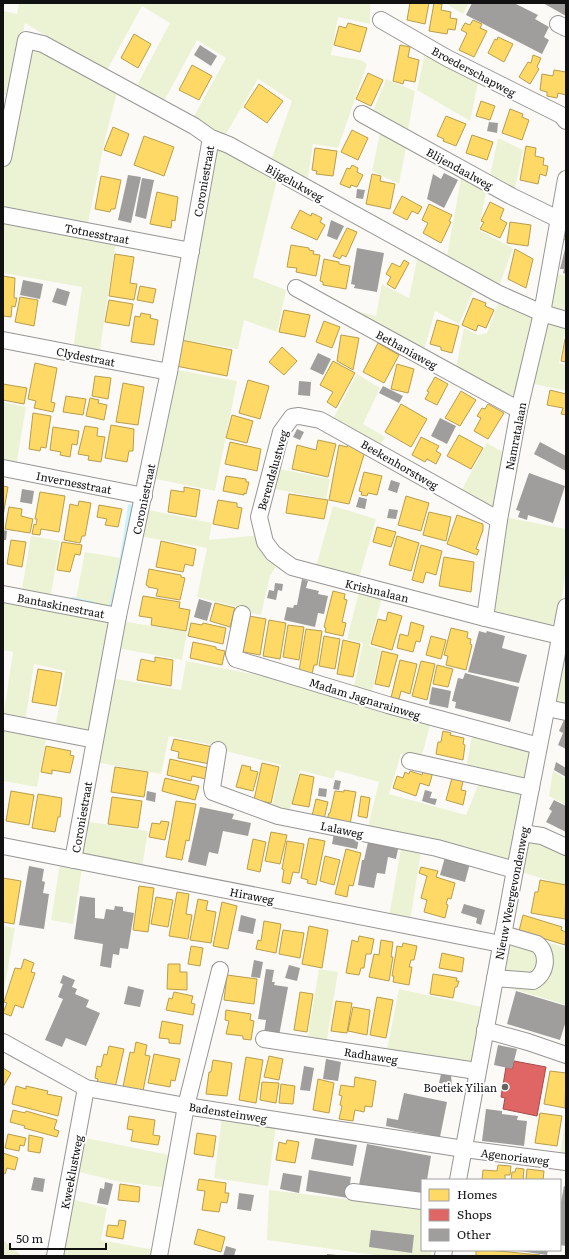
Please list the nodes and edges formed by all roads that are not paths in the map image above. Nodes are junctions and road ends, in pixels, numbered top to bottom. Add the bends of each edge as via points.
1 (381, 20) dead end
2 (362, 114) dead end
3 (566, 121) edge
4 (211, 138) junction
5 (3, 158) edge
6 (566, 178) edge
7 (3, 215) edge
8 (560, 220) junction
9 (191, 251) junction
10 (296, 288) dead end
11 (542, 313) junction
12 (566, 320) edge
13 (3, 340) edge
14 (169, 372) junction
15 (519, 410) junction
16 (299, 416) joint
17 (3, 468) edge
18 (144, 496) junction
19 (499, 520) junction
20 (273, 553) joint
21 (3, 594) edge
22 (566, 607) edge
23 (242, 614) dead end
24 (118, 616) junction
25 (485, 618) junction
26 (560, 636) junction
27 (546, 708) junction
28 (566, 712) edge
29 (3, 722) edge
30 (95, 740) junction
31 (539, 746) junction
32 (218, 750) dead end
33 (410, 760) dead end
34 (531, 788) junction
35 (522, 832) junction
36 (3, 846) edge
37 (566, 847) edge
38 (73, 860) junction
39 (515, 870) junction
40 (502, 939) junction
41 (220, 970) dead end
42 (495, 978) junction
43 (485, 1030) junction
44 (264, 1040) dead end
45 (3, 1042) edge
46 (566, 1055) edge
47 (477, 1072) junction
48 (86, 1088) junction
49 (186, 1106) junction
50 (464, 1149) junction
51 (566, 1162) edge
52 (458, 1179) edge
53 (352, 1192) dead end
54 (421, 1201) edge
55 (55, 1256) edge
56 (159, 1256) edge

1 - 3 street, Broederschapweg via 447,58 561,115
2 - 8 street, Blijendaalweg
4 - 5 street, Bijgelukweg via 194,126 74,60 43,44 26,40
4 - 9 street, Coroniestraat
4 - 11 street, Bijgelukweg via 229,145 497,293
6 - 8 street, Namratalaan
7 - 9 street, Totnesstraat
8 - 11 street, Namratalaan
9 - 14 street, Coroniestraat
10 - 15 street, Bethaniaweg
11 - 12 street, Bijgelukweg
11 - 15 street, Namratalaan
13 - 14 street, Clydestraat
14 - 18 street, Coroniestraat
15 - 19 street, Namratalaan
16 - 19 street, Beekenhorstweg via 320,420 340,430
16 - 20 street, Berendslustweg via 292,418 281,432 259,517 265,542
17 - 18 street, Invernesstraat
18 - 24 street, Coroniestraat
19 - 25 street, Namratalaan
20 - 25 street, Krishnalaan via 302,571
21 - 24 street, Bantaskinestraat
22 - 26 street, Nieuw Weergevondenweg
23 - 31 street, Madam Jagnarainweg via 234,654 236,659 388,705
24 - 30 street, Coroniestraat
25 - 26 street
26 - 27 street, Nieuw Weergevondenweg
27 - 28 street
27 - 31 street, Nieuw Weergevondenweg
29 - 30 street
30 - 38 street, Coroniestraat
31 - 34 street, Nieuw Weergevondenweg
32 - 39 street, Lalaweg via 212,788 214,792 278,816 437,848
33 - 34 street
34 - 35 street, Nieuw Weergevondenweg
35 - 37 street via 542,836
35 - 39 street, Nieuw Weergevondenweg
36 - 38 street, Hiraweg
38 - 40 street, Hiraweg
39 - 40 street, Nieuw Weergevondenweg
40 - 42 street, Nieuw Weergevondenweg
40 - 42 street, Hiraweg via 537,944 541,947 545,959 543,972 534,981
41 - 49 street
42 - 43 street, Nieuw Weergevondenweg
43 - 46 street
43 - 47 street, Nieuw Weergevondenweg
44 - 47 street, Radhaweg
45 - 48 street, Badensteinweg
47 - 50 street, Nieuw Weergevondenweg
48 - 49 street, Badensteinweg
48 - 55 street, Kweeklustweg
49 - 50 street, Badensteinweg
49 - 56 street
50 - 51 street, Agenoriaweg
50 - 52 street, Nieuw Weergevondenweg
53 - 54 street

